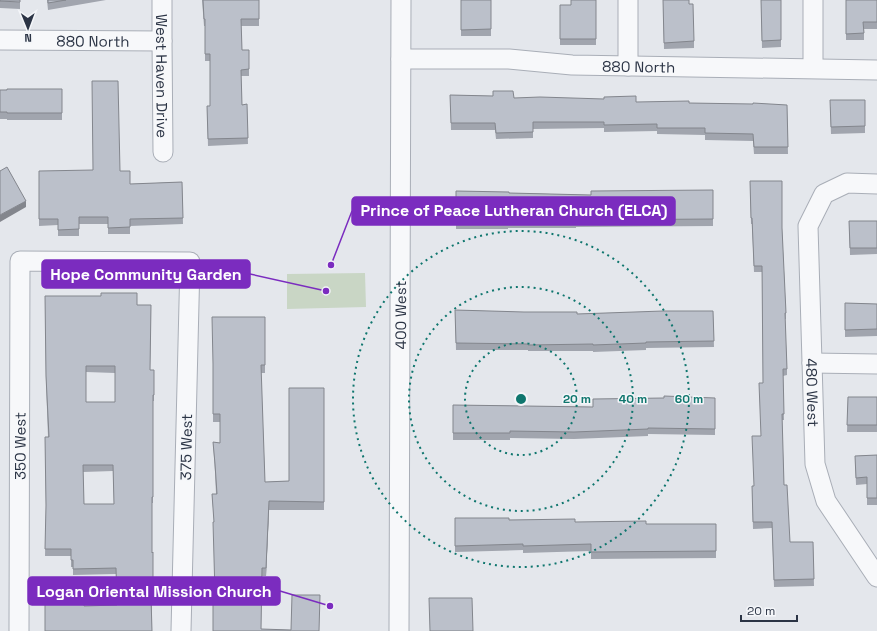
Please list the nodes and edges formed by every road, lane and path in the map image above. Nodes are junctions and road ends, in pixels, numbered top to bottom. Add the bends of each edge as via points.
1 (162, 0) edge
2 (401, 0) edge
3 (628, 0) edge
4 (813, 0) edge
5 (0, 40) edge
6 (162, 41) junction
7 (401, 59) junction
8 (628, 66) junction
9 (813, 68) junction
10 (877, 70) edge
11 (163, 152) dead end
12 (877, 184) edge
13 (190, 262) joint
14 (812, 363) junction
15 (877, 364) edge
16 (877, 577) edge
17 (19, 631) edge
18 (181, 631) edge
19 (399, 631) edge

1 - 6 street, West Haven Drive
2 - 7 street, 400 West
3 - 8 street
4 - 9 street
5 - 6 street, 880 North
6 - 11 street, West Haven Drive
7 - 8 street, 880 North via 509,59 572,65
7 - 19 street, 400 West
8 - 9 street, 880 North
9 - 10 street, 880 North
12 - 14 street, 480 West via 848,184 824,194 808,226
13 - 17 street, 350 West via 20,261
13 - 18 street, 375 West
14 - 15 street
14 - 16 street, 480 West via 815,464 826,501

